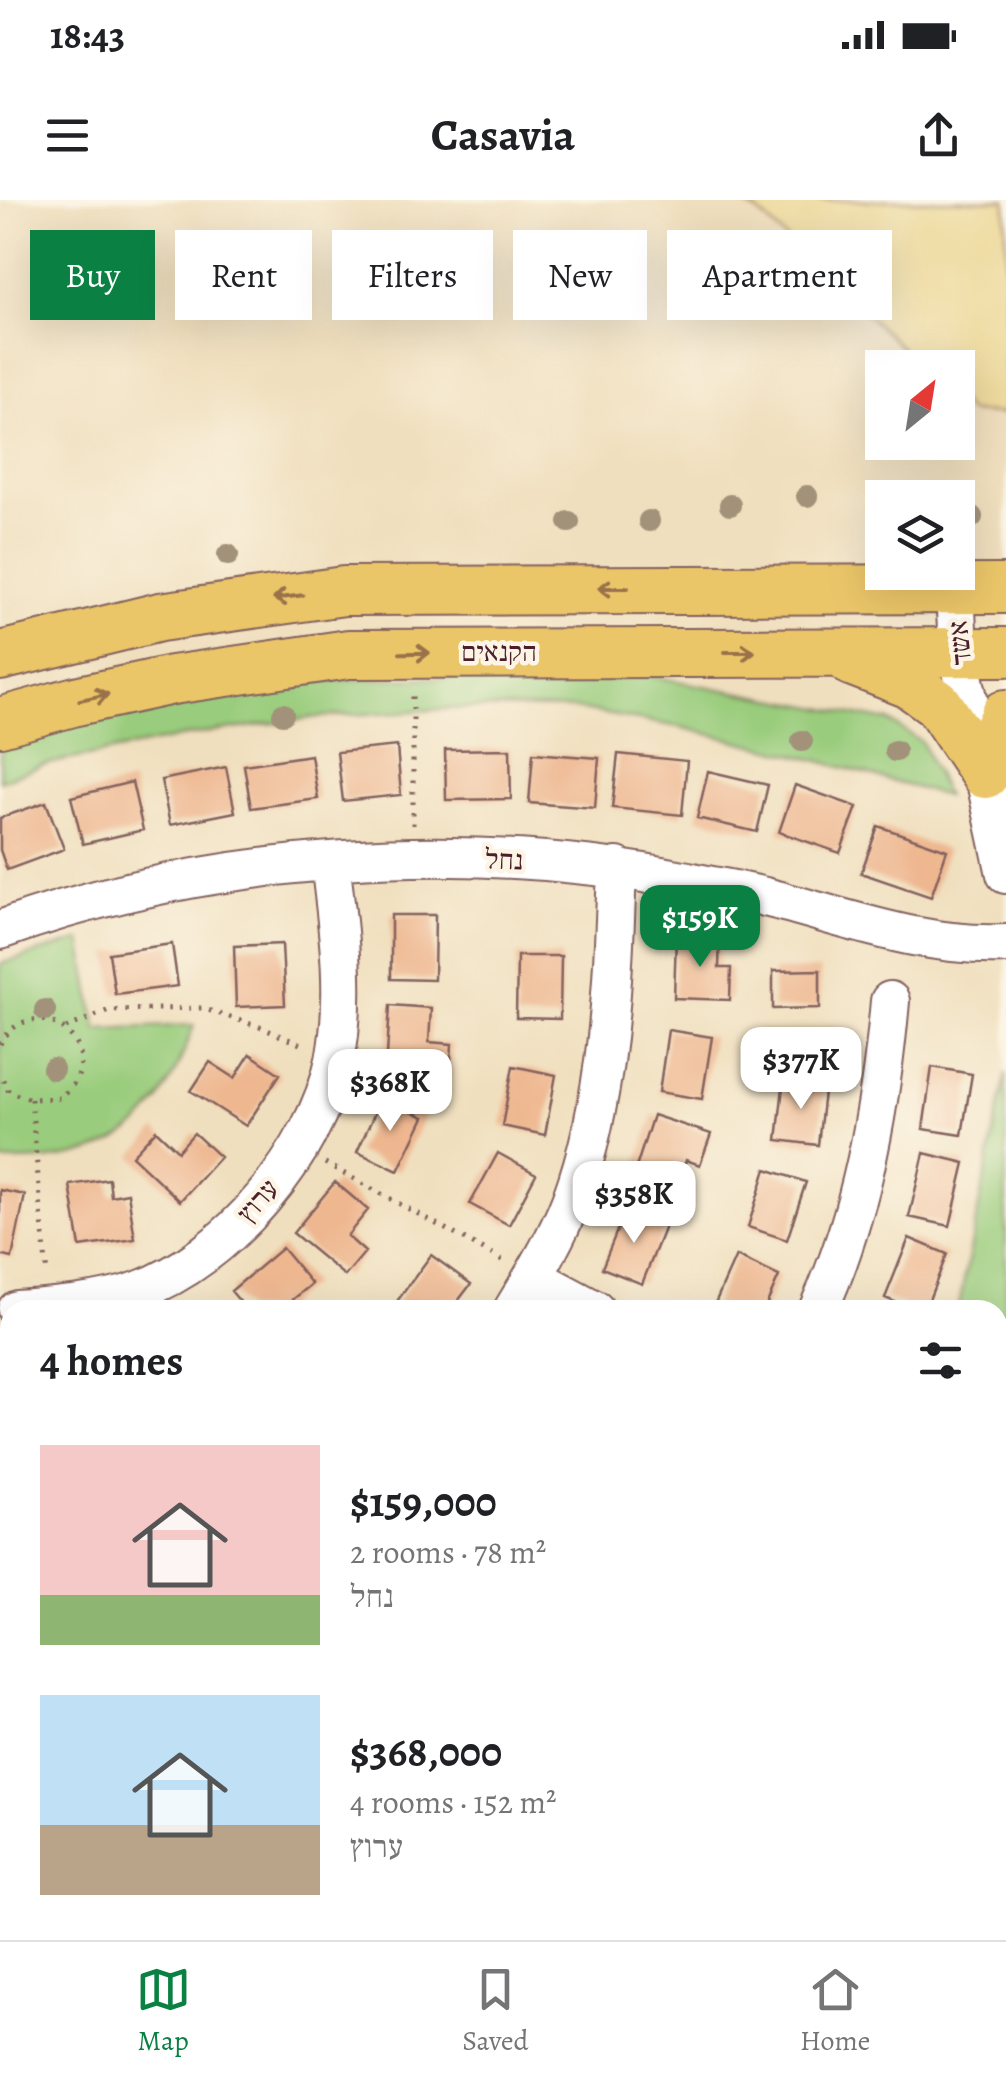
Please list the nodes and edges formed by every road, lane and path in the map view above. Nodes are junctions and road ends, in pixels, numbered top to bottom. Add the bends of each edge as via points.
1 (865, 588) edge
2 (975, 588) edge
3 (1006, 589) edge
4 (955, 590) edge
5 (824, 652) junction
6 (958, 652) junction
7 (1006, 652) edge
8 (0, 656) edge
9 (414, 686) dead end
10 (1006, 714) edge
11 (0, 722) edge
12 (985, 774) junction
13 (413, 858) junction
14 (330, 862) junction
15 (617, 867) junction
16 (1006, 874) edge
17 (0, 930) edge
18 (1006, 944) edge
19 (890, 1001) dead end
20 (66, 1028) junction
21 (0, 1044) edge
22 (335, 1060) junction
23 (0, 1074) edge
24 (31, 1099) junction
25 (298, 1148) junction
26 (532, 1277) junction
27 (32, 1300) edge
28 (85, 1300) edge
29 (518, 1300) edge
30 (576, 1300) edge
31 (821, 1300) edge

1 -> 8 main road via 344,590 160,618
2 - 3 main road
4 - 6 street, אשד
5 - 6 main road, הקנאים
11 -> 5 main road, הקנאים via 172,680 349,654
5 - 12 main road via 910,684 938,704
6 - 7 main road, הקנאים
6 - 12 street, אשד
9 - 13 path
10 - 12 main road
12 - 16 street, אשד
13 - 14 street, נחל
13 - 15 street, נחל
14 - 17 street, נחל via 126,891
14 - 22 street, ערוץ via 339,964
15 - 18 street, נחל via 941,942
15 - 26 street via 614,979 591,1138 570,1203
19 - 31 street via 884,1069 856,1201
20 - 21 path via 23,1021
20 - 22 path via 109,1010 202,1008
20 - 24 path via 80,1048 78,1078 61,1098
22 - 25 street, ערוץ via 316,1120
23 - 24 path via 9,1092
24 - 27 path
25 - 26 path
25 - 28 street, ערוץ via 237,1226 182,1269 138,1290
26 - 29 street
26 - 30 street

